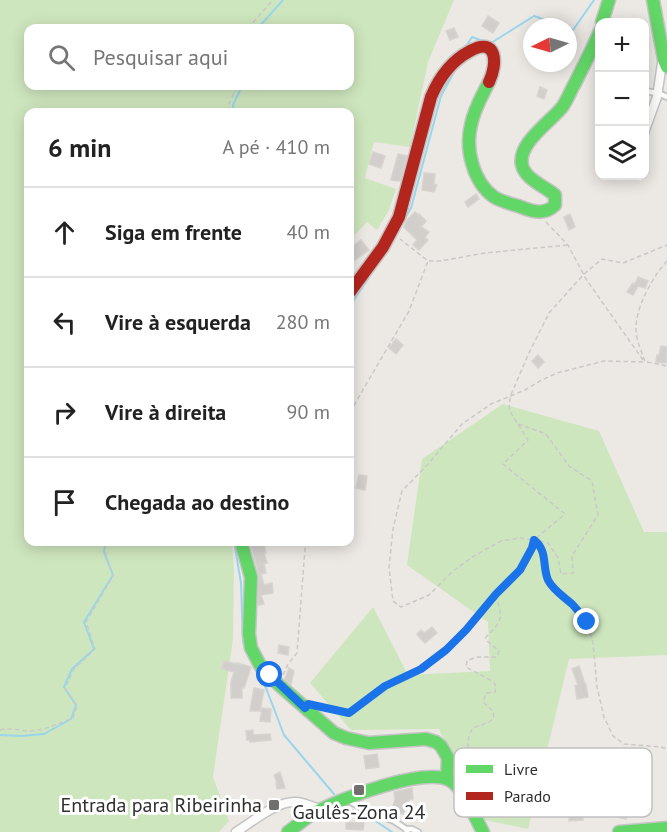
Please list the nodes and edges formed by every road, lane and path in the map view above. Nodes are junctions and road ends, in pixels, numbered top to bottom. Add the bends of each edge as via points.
1 (273, 0) edge
2 (609, 0) edge
3 (653, 0) edge
4 (603, 18) edge
5 (252, 24) edge
6 (595, 43) edge
7 (665, 63) edge
8 (235, 90) edge
9 (663, 95) edge
10 (228, 108) edge
11 (648, 126) edge
12 (541, 218) dead end
13 (393, 232) junction
14 (667, 244) edge
15 (568, 245) junction
16 (428, 261) junction
17 (667, 261) edge
18 (584, 274) junction
19 (354, 287) edge
20 (645, 362) junction
21 (667, 366) edge
22 (510, 397) junction
23 (354, 405) edge
24 (517, 424) junction
25 (534, 540) junction
26 (106, 546) edge
27 (243, 546) edge
28 (306, 546) edge
29 (496, 594) junction
30 (278, 684) junction
31 (305, 708) junction
32 (0, 730) edge
33 (468, 748) edge
34 (667, 749) edge
35 (454, 777) edge
36 (450, 781) junction
37 (454, 787) edge
38 (345, 799) junction
39 (288, 802) junction
40 (320, 809) junction
41 (473, 817) edge
42 (302, 822) junction
43 (667, 828) edge
44 (406, 831) edge
45 (236, 832) edge
46 (288, 832) edge
47 (418, 832) edge
48 (483, 832) edge
49 (619, 832) edge

1 - 5 path
2 - 4 street
3 - 7 street
6 - 13 street via 562,106 525,146 521,158 526,176 555,195 552,209 535,212 501,201 481,184 471,151 470,129 496,63 489,49 477,46 437,82
7 - 9 street
8 - 10 path
9 - 11 street
12 - 15 path
13 - 16 path
13 - 19 street
14 - 18 path via 623,263 602,259
15 - 16 path
15 - 18 path
16 - 23 path via 409,311
17 - 20 path via 640,306 636,330
18 - 20 path
18 - 22 path via 549,313
20 - 21 path
20 - 22 path via 604,361 557,373
22 - 24 path via 509,410
22 - 25 path via 462,424 402,491 389,567 393,601 401,607 429,595 474,556 501,541
24 - 25 path via 528,440 503,464 565,514
24 - 25 path via 546,434 569,466 592,481 598,514 572,556 573,573 561,574 558,558 548,543
25 - 29 path via 520,570
25 - 34 path via 542,548 544,567 553,588 587,622 604,717 614,736 624,744
26 - 32 path via 113,576 86,622 95,649 74,669 65,688 77,706 73,718 45,729
27 - 30 street via 251,577 251,648 261,667
28 - 30 path via 297,653
29 - 31 path via 446,650 421,669 385,686 349,713 308,704
29 - 33 path via 501,613 498,625 486,640 499,651 497,657 476,657 467,661 466,667 494,682 495,692 486,693 483,702 493,711 494,718 473,728
30 - 31 street
31 - 36 street via 334,733 357,742 435,742 448,758
35 - 36 path
36 - 37 street
36 - 38 street via 436,776 408,780
38 - 40 street
38 - 44 lane via 394,821
39 - 40 street
39 - 42 street via 297,805
39 - 45 street
40 - 42 street
41 - 48 street
42 - 46 street
43 - 49 street
44 - 47 lane

